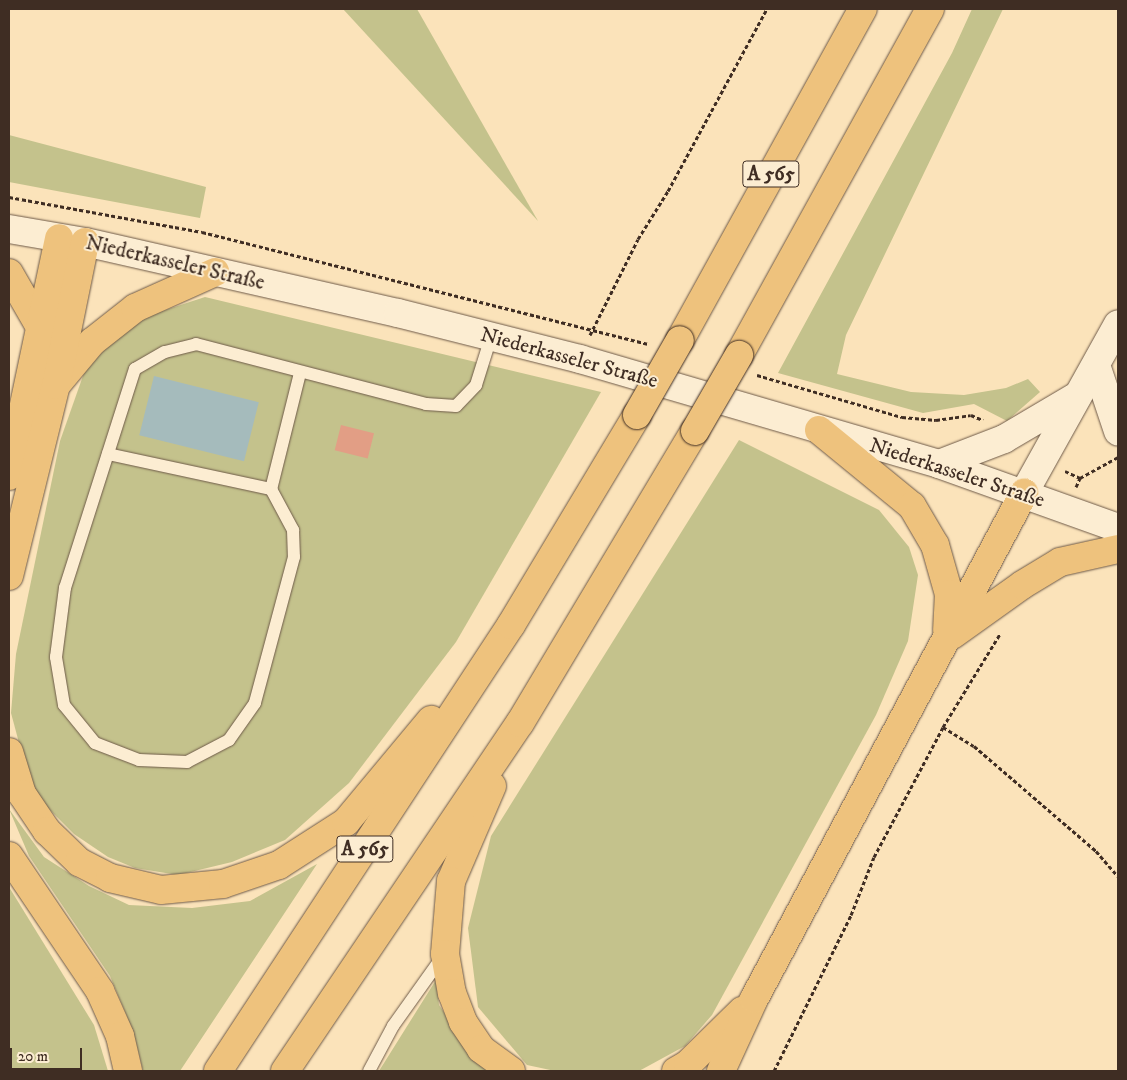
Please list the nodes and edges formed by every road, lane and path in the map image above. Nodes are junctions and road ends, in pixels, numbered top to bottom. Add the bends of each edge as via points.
1 (766, 9) edge
2 (863, 9) edge
3 (930, 9) edge
4 (9, 229) edge
5 (72, 240) junction
6 (215, 272) junction
7 (9, 273) edge
8 (1118, 324) edge
9 (40, 327) junction
10 (491, 337) junction
11 (580, 359) junction
12 (1096, 365) junction
13 (300, 373) junction
14 (56, 385) junction
15 (1078, 396) junction
16 (819, 430) junction
17 (1118, 431) edge
18 (13, 439) edge
19 (108, 454) junction
20 (1118, 457) edge
21 (939, 464) junction
22 (9, 476) edge
23 (1080, 478) dead end
24 (271, 489) junction
25 (1024, 493) junction
26 (1118, 528) edge
27 (1118, 549) edge
28 (9, 576) edge
29 (511, 625) junction
30 (1003, 630) dead end
31 (946, 639) junction
32 (520, 723) junction
33 (943, 727) junction
34 (9, 752) edge
35 (9, 856) edge
36 (1118, 876) edge
37 (444, 954) junction
38 (754, 999) junction
39 (128, 1071) edge
40 (218, 1071) edge
41 (285, 1071) edge
42 (369, 1071) edge
43 (511, 1071) edge
44 (676, 1071) edge
45 (720, 1071) edge
46 (774, 1071) edge

1 - 11 path via 668,191 638,239
2 - 29 highway, A 565, bridge via 680,340
3 - 32 highway, A 565, bridge via 695,431
4 - 5 main road, Niederkasseler Straße
5 - 6 main road, Niederkasseler Straße
5 - 9 highway
5 - 14 highway
6 - 10 main road, Niederkasseler Straße
6 - 14 highway via 135,308 92,342
7 - 9 highway
8 - 12 main road
9 - 18 highway
10 - 11 main road, Niederkasseler Straße
10 - 13 lane via 476,384 456,406 426,404
11 - 16 main road, Niederkasseler Straße
12 - 15 main road
12 - 17 main road
13 - 19 lane via 196,344 165,352 135,369
13 - 24 lane
14 - 28 highway
15 - 21 main road via 1004,439
15 - 25 main road
16 - 21 main road, Niederkasseler Straße
16 - 31 highway via 912,506 926,529 935,545 950,594
18 - 22 highway
19 - 24 lane
19 - 24 lane via 65,588 56,658 64,705 95,743 139,760 187,762 229,740 256,703 294,557 293,530
20 - 23 path
21 - 25 main road, Niederkasseler Straße
25 - 26 main road, Niederkasseler Straße
25 - 31 highway
27 - 31 highway via 1060,562
29 - 34 highway via 346,822 279,865 223,884 161,890 110,878 79,862 47,831 22,794
29 - 40 highway, A 565
30 - 33 path via 986,652
31 - 38 highway
32 - 37 highway via 451,881
32 - 41 highway, A 565
33 - 36 path via 974,746 1096,851
33 - 46 path via 874,858 851,915
35 - 39 highway via 100,991 120,1036
37 - 42 lane via 393,1026
37 - 43 highway via 452,993 464,1022 481,1049
38 - 44 highway via 688,1064
38 - 45 highway

